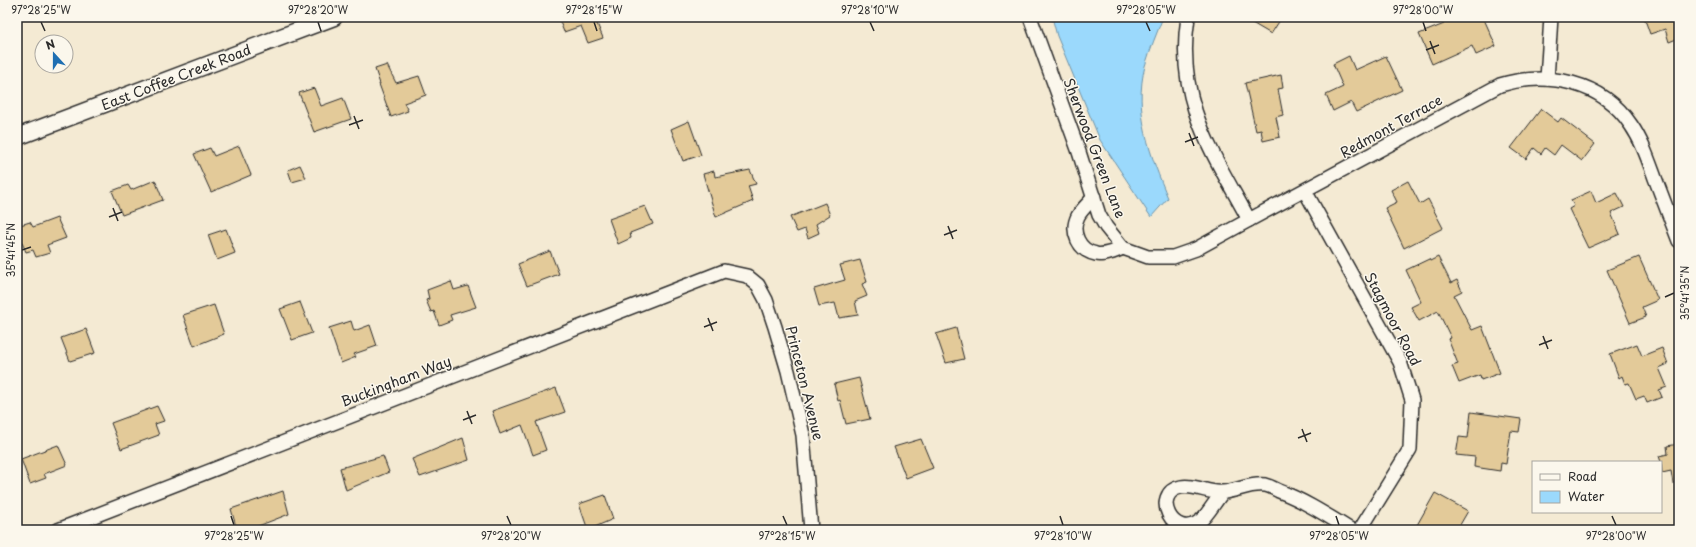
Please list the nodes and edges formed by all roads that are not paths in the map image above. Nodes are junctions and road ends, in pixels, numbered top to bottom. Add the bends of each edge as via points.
1 (334, 17) edge
2 (1030, 17) edge
3 (1188, 17) edge
4 (1551, 17) edge
5 (1547, 79) junction
6 (17, 137) edge
7 (1305, 191) junction
8 (1094, 197) junction
9 (1249, 220) junction
10 (1679, 241) edge
11 (1123, 248) junction
12 (747, 276) joint
13 (1222, 493) dead end
14 (58, 530) edge
15 (811, 530) edge
16 (1351, 530) edge
17 (1360, 530) edge

1 - 6 street, East Coffee Creek Road
2 - 8 street, Sherwood Green Lane
3 - 9 street via 1184,39 1185,63 1195,113
4 - 5 street
5 - 7 street, Redmont Terrace via 1517,80 1500,85
5 - 10 street, Redmont Terrace via 1589,89 1602,96 1631,124 1645,151
7 - 9 street, Redmont Terrace
7 - 17 street, Stagmoor Road via 1400,362 1412,400 1410,449
8 - 11 street, Sherwood Green Lane via 1099,215
8 - 11 street via 1076,221 1076,234 1081,246 1097,255
9 - 11 street via 1196,249 1172,257 1148,257
12 - 14 street, Buckingham Way via 724,271 718,273
12 - 15 street, Princeton Avenue via 758,285 766,300 790,378 803,435
13 - 16 street via 1244,486 1265,485 1293,496

